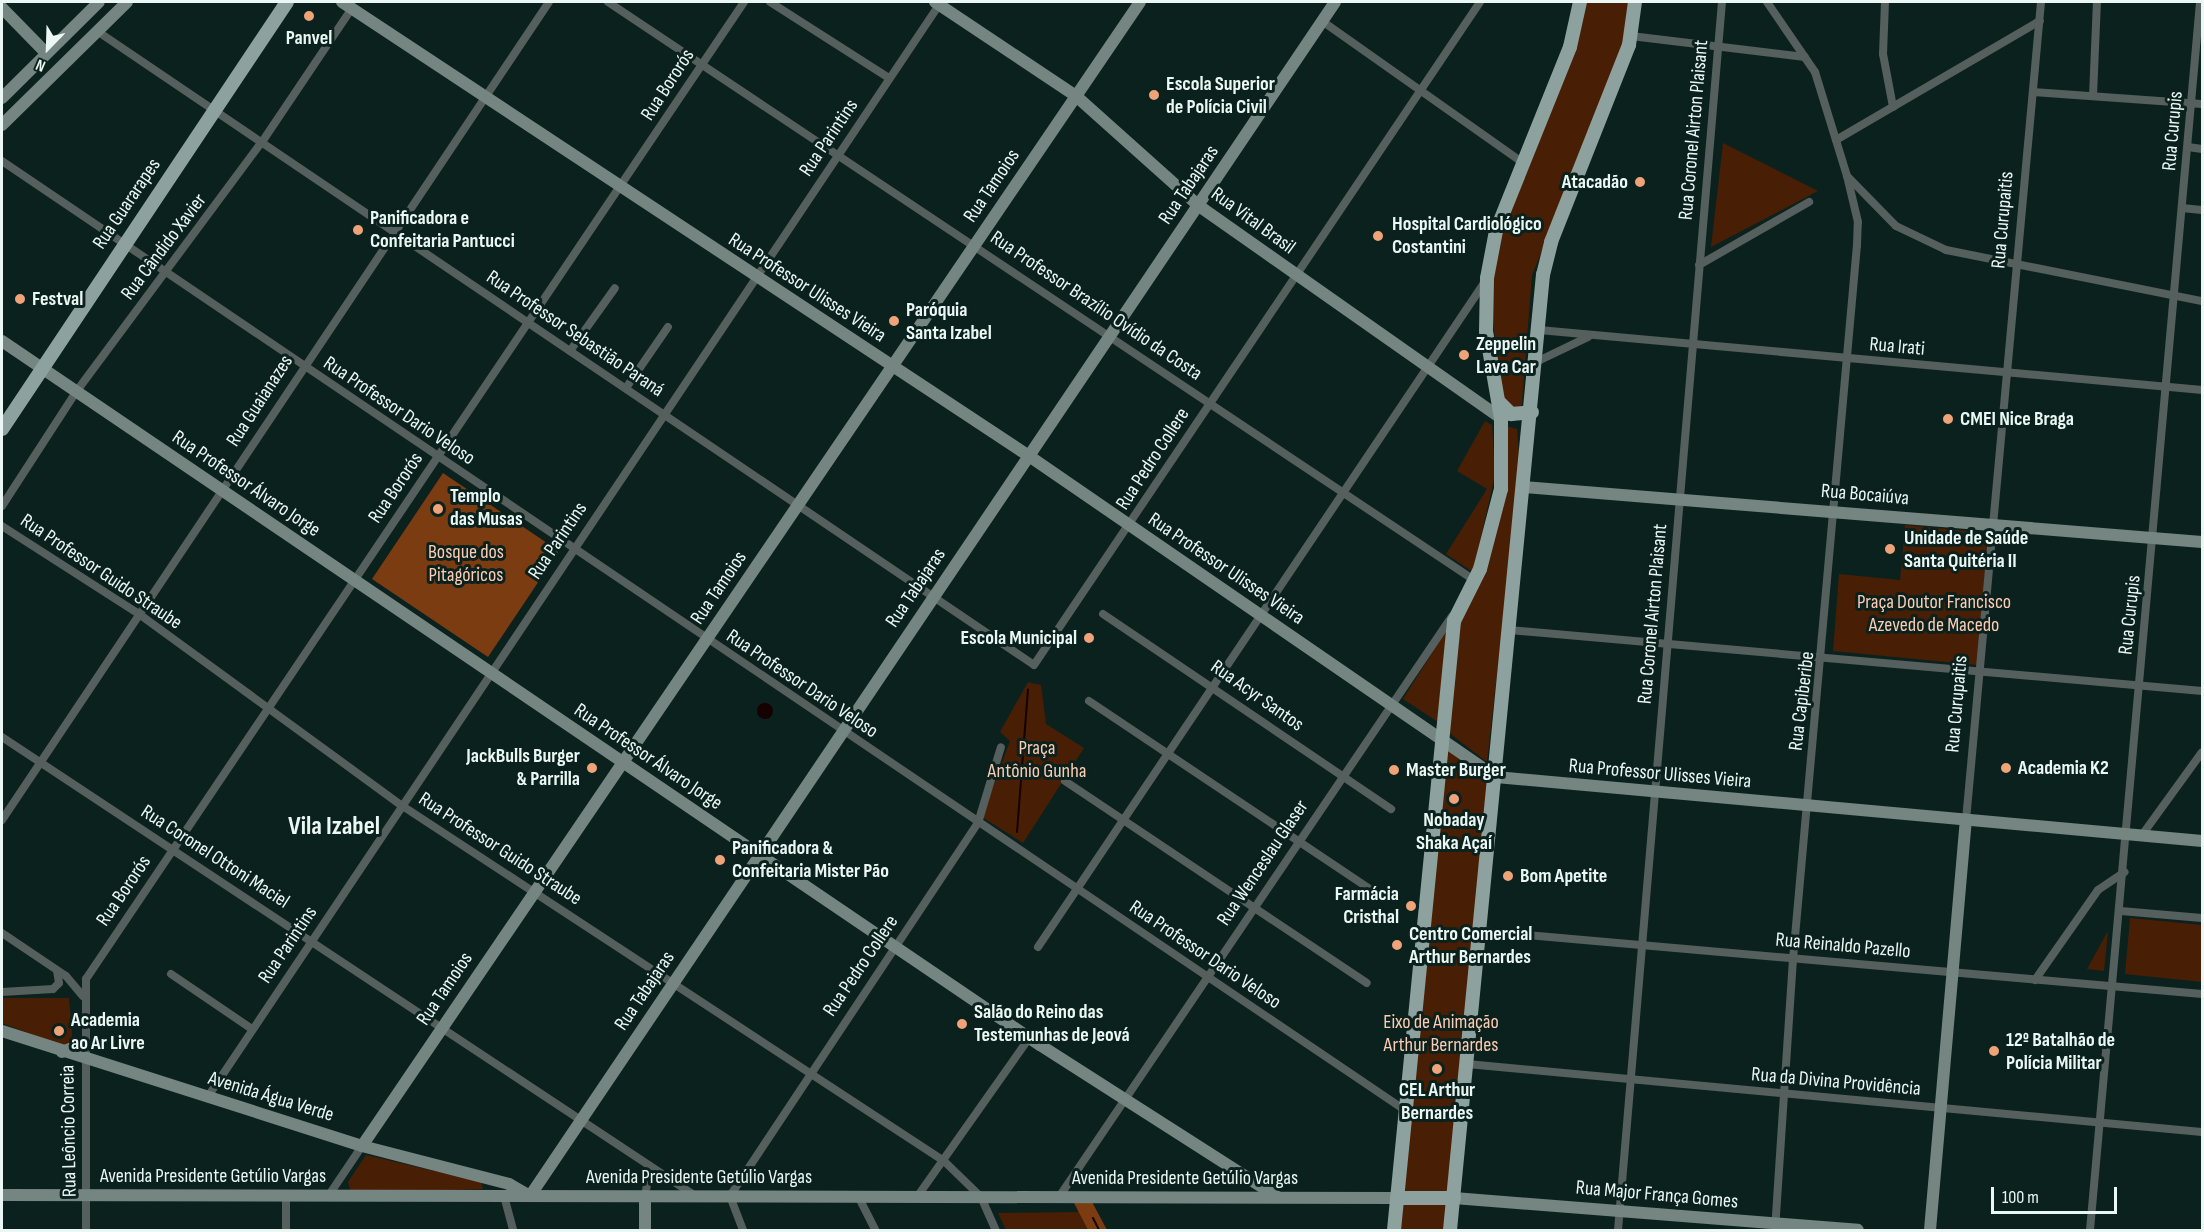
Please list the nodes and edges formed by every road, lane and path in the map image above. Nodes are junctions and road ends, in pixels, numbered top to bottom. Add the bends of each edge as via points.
1 (99, 2) edge
2 (127, 2) edge
3 (287, 2) edge
4 (549, 2) edge
5 (608, 2) edge
6 (744, 2) edge
7 (770, 2) edge
8 (1140, 2) edge
9 (1335, 2) edge
10 (1480, 2) edge
11 (1580, 2) edge
12 (1635, 2) edge
13 (1722, 2) edge
14 (1767, 2) edge
15 (1885, 2) edge
16 (2042, 2) edge
17 (2097, 2) edge
18 (2200, 2) edge
19 (937, 3) edge
20 (347, 5) edge
21 (2, 8) edge
22 (1322, 21) junction
23 (2040, 21) junction
24 (98, 31) junction
25 (1632, 36) junction
26 (1718, 46) junction
27 (46, 53) junction
28 (1805, 57) junction
29 (702, 63) junction
30 (889, 78) junction
31 (1420, 88) junction
32 (2033, 92) junction
33 (1076, 96) junction
34 (2093, 96) junction
35 (2, 98) edge
36 (485, 98) junction
37 (2192, 103) junction
38 (2202, 104) edge
39 (1893, 107) junction
40 (214, 110) junction
41 (2, 125) edge
42 (1836, 140) junction
43 (262, 142) junction
44 (2188, 147) junction
45 (2202, 149) edge
46 (838, 154) junction
47 (2, 162) edge
48 (1522, 162) junction
49 (1847, 177) junction
50 (619, 189) junction
51 (1809, 202) dead end
52 (1199, 206) junction
53 (2182, 208) junction
54 (2202, 210) edge
55 (396, 231) junction
56 (124, 244) junction
57 (976, 245) junction
58 (1700, 265) junction
59 (2019, 265) junction
60 (164, 275) junction
61 (1295, 275) junction
62 (1487, 278) junction
63 (755, 279) junction
64 (615, 288) dead end
65 (2175, 293) junction
66 (2202, 301) edge
67 (529, 323) junction
68 (668, 327) dead end
69 (1539, 330) junction
70 (1110, 336) junction
71 (1588, 337) junction
72 (2, 342) edge
73 (1693, 346) junction
74 (570, 351) junction
75 (1846, 360) junction
76 (1536, 362) junction
77 (303, 366) junction
78 (1425, 366) junction
79 (893, 367) junction
80 (41, 368) junction
81 (2009, 374) junction
82 (2167, 387) junction
83 (626, 388) junction
84 (2202, 390) edge
85 (76, 392) junction
86 (1209, 403) junction
87 (1500, 403) junction
88 (1532, 412) junction
89 (665, 414) junction
90 (1501, 418) junction
91 (2, 429) edge
92 (1528, 436) junction
93 (1029, 456) junction
94 (437, 457) junction
95 (1523, 487) junction
96 (222, 490) junction
97 (1342, 491) junction
98 (1680, 500) junction
99 (2, 506) edge
100 (798, 506) junction
101 (1836, 512) junction
102 (1993, 525) junction
103 (2, 526) edge
104 (1129, 526) junction
105 (2154, 538) junction
106 (2202, 542) edge
107 (573, 549) junction
108 (1474, 580) junction
109 (353, 581) junction
110 (933, 598) junction
111 (1457, 609) junction
112 (139, 614) junction
113 (1103, 614) dead end
114 (1259, 616) junction
115 (1509, 630) junction
116 (707, 640) junction
117 (1667, 644) junction
118 (1824, 655) junction
119 (1034, 664) joint
120 (1980, 670) junction
121 (490, 673) junction
122 (2140, 684) junction
123 (1213, 685) junction
124 (2202, 691) edge
125 (1089, 701) dead end
126 (1390, 704) junction
127 (267, 708) junction
128 (844, 732) junction
129 (2, 737) edge
130 (1442, 738) junction
131 (1001, 747) dead end
132 (1167, 752) junction
133 (2202, 752) edge
134 (39, 762) junction
135 (623, 763) junction
136 (1342, 775) junction
137 (1496, 777) junction
138 (1065, 781) dead end
139 (1653, 793) junction
140 (401, 805) junction
141 (1806, 807) junction
142 (1391, 809) dead end
143 (1123, 818) junction
144 (2, 820) edge
145 (1966, 820) junction
146 (978, 824) junction
147 (2128, 834) junction
148 (2142, 836) junction
149 (1298, 841) junction
150 (2202, 841) edge
151 (172, 850) junction
152 (759, 855) junction
153 (2125, 872) junction
154 (1076, 888) junction
155 (535, 891) junction
156 (1373, 891) dead end
157 (1254, 906) junction
158 (2121, 911) junction
159 (2202, 918) edge
160 (1480, 931) junction
161 (2, 933) edge
162 (312, 939) junction
163 (1640, 945) junction
164 (894, 946) junction
165 (1038, 947) dead end
166 (1793, 959) junction
167 (57, 970) junction
168 (1953, 973) junction
169 (171, 974) dead end
170 (1208, 978) junction
171 (2035, 980) junction
172 (1367, 983) dead end
173 (673, 984) junction
174 (2113, 987) junction
175 (2, 992) edge
176 (2202, 994) edge
177 (83, 996) junction
178 (443, 1027) junction
179 (252, 1029) junction
180 (2, 1031) edge
181 (1029, 1038) junction
182 (84, 1043) junction
183 (61, 1052) junction
184 (84, 1060) junction
185 (1467, 1064) junction
186 (806, 1075) junction
187 (1630, 1081) junction
188 (1785, 1096) junction
189 (207, 1098) junction
190 (1125, 1098) junction
191 (1941, 1107) junction
192 (1406, 1111) junction
193 (581, 1120) junction
194 (2099, 1122) junction
195 (2202, 1132) edge
196 (362, 1146) junction
197 (944, 1161) junction
198 (650, 1167) junction
199 (498, 1181) junction
200 (2, 1195) edge
201 (86, 1195) junction
202 (286, 1195) junction
203 (328, 1195) junction
204 (504, 1196) junction
205 (530, 1196) junction
206 (645, 1196) junction
207 (695, 1196) junction
208 (730, 1196) junction
209 (858, 1197) junction
210 (917, 1197) junction
211 (981, 1197) junction
212 (1059, 1197) junction
213 (1278, 1197) junction
214 (1397, 1198) junction
215 (1454, 1198) junction
216 (1620, 1211) junction
217 (1775, 1227) edge
218 (87, 1230) edge
219 (286, 1230) edge
220 (513, 1230) edge
221 (645, 1230) edge
222 (743, 1230) edge
223 (874, 1230) edge
224 (996, 1230) edge
225 (1394, 1230) edge
226 (1450, 1230) edge
227 (1618, 1230) edge
228 (1858, 1230) edge
229 (1930, 1230) edge
230 (2090, 1230) edge

1 - 27 street
2 - 24 street
3 - 40 main road, Rua Guararapes
4 - 36 street, Rua Guaianazes
5 - 29 street, Rua Professor Brazílio Ovídio da Costa
6 - 29 street, Rua Bororós
7 - 30 street
8 - 33 street, Rua Tamoios
9 - 22 street, Rua Tabajaras
10 - 31 street, Rua Pedro Collere
11 - 48 main road via 1570,47
12 - 25 main road
13 - 26 street, Rua Coronel Airton Plaisant
14 - 28 street, Rua Capiberibe
15 - 39 street via 1883,54
16 - 23 street, Rua Curupaitis
17 - 34 street
18 - 37 street, Rua Curupis
19 - 30 street, Rua Parintins
19 - 33 street, Rua Vital Brasil
20 - 36 street, Rua Professor Ulisses Vieira
20 - 43 street, Rua Cândido Xavier
21 - 27 street
22 - 31 street
22 - 52 street, Rua Tabajaras
23 - 32 street, Rua Curupaitis
23 - 39 street
24 - 40 street, Rua Professor Sebastião Paraná
24 - 41 street
25 - 26 street
25 - 69 main road via 1551,242
26 - 28 street
26 - 58 street, Rua Coronel Airton Plaisant
27 - 35 street
28 - 42 street, Rua Capiberibe via 1815,72
29 - 46 street, Rua Professor Brazílio Ovídio da Costa
29 - 50 street, Rua Bororós
30 - 46 street, Rua Parintins
31 - 48 street
31 - 61 street, Rua Pedro Collere
32 - 34 street
32 - 59 street, Rua Curupaitis
33 - 52 street, Rua Vital Brasil
33 - 57 street, Rua Tamoios
34 - 37 street
36 - 50 street, Rua Professor Ulisses Vieira
36 - 55 street, Rua Guaianazes
37 - 38 street
37 - 44 street, Rua Curupis
39 - 42 street
40 - 43 street, Rua Professor Sebastião Paraná
40 - 56 main road, Rua Guararapes
42 - 49 street, Rua Capiberibe
43 - 55 street, Rua Professor Sebastião Paraná
43 - 60 street, Rua Cândido Xavier
44 - 45 street
44 - 53 street, Rua Curupis
46 - 57 street, Rua Professor Brazílio Ovídio da Costa
46 - 63 street, Rua Parintins
47 - 56 street, Rua Professor Dario Veloso
48 - 62 main road via 1496,231
49 - 59 street via 1896,226 1919,240
49 - 75 street, Rua Capiberibe via 1858,222
50 - 63 street, Rua Professor Ulisses Vieira
50 - 67 street, Rua Bororós
51 - 58 street
52 - 61 street, Rua Vital Brasil
52 - 70 street, Rua Tabajaras
53 - 54 street
53 - 65 street, Rua Curupis
55 - 67 street, Rua Professor Sebastião Paraná
55 - 77 street, Rua Guaianazes
56 - 60 street, Rua Professor Dario Veloso
56 - 80 main road, Rua Guararapes
57 - 70 street, Rua Professor Brazílio Ovídio da Costa
57 - 79 street, Rua Tamoios
58 - 73 street, Rua Coronel Airton Plaisant
59 - 65 street
59 - 81 street, Rua Curupaitis
60 - 77 street, Rua Professor Dario Veloso
60 - 85 street, Rua Cândido Xavier
61 - 78 street, Rua Vital Brasil
61 - 86 street, Rua Pedro Collere
62 - 78 street
62 - 87 main road via 1486,331
63 - 79 street, Rua Professor Ulisses Vieira
63 - 89 street, Rua Parintins
64 - 74 street
65 - 66 street
65 - 82 street, Rua Curupis
67 - 74 street, Rua Professor Sebastião Paraná
67 - 94 street, Rua Bororós
68 - 83 street
69 - 71 street, Rua Irati
69 - 76 main road
70 - 86 street, Rua Professor Brazílio Ovídio da Costa
70 - 93 street, Rua Tabajaras
71 - 73 street, Rua Irati
71 - 76 street
72 - 80 street, Rua Professor Álvaro Jorge
73 - 75 street, Rua Irati
73 - 98 street, Rua Coronel Airton Plaisant
74 - 83 street, Rua Professor Sebastião Paraná
75 - 81 street, Rua Irati
75 - 101 street, Rua Capiberibe
76 - 88 main road
77 - 94 street, Rua Professor Dario Veloso
77 - 96 street, Rua Guaianazes
78 - 90 street, Rua Vital Brasil
78 - 97 street
79 - 93 street, Rua Professor Ulisses Vieira
79 - 100 street, Rua Tamoios
80 - 85 street, Rua Professor Álvaro Jorge
80 - 91 main road, Rua Guararapes
81 - 82 street, Rua Irati
81 - 102 street, Rua Curupaitis
82 - 84 street, Rua Irati
82 - 105 street, Rua Curupis
83 - 89 street, Rua Professor Sebastião Paraná
85 - 96 street, Rua Professor Álvaro Jorge
85 - 99 street, Rua Cândido Xavier
86 - 97 street, Rua Professor Brazílio Ovídio da Costa
86 - 104 street, Rua Pedro Collere
87 - 88 main road via 1511,414
87 - 90 main road
88 - 92 main road
89 - 100 street, Rua Professor Sebastião Paraná
89 - 107 street, Rua Parintins
90 - 92 main road
90 - 108 main road via 1501,489
92 - 95 main road
93 - 104 street, Rua Professor Ulisses Vieira
93 - 110 street, Rua Tabajaras
94 - 107 street, Rua Professor Dario Veloso
94 - 109 street, Rua Bororós
95 - 98 street, Rua Bocaiúva
95 - 115 main road
96 - 109 street, Rua Professor Álvaro Jorge
96 - 112 street, Rua Guaianazes
97 - 108 street, Rua Professor Brazílio Ovídio da Costa
97 - 114 street
98 - 101 street, Rua Bocaiúva
98 - 117 street, Rua Coronel Airton Plaisant
100 - 110 street, Rua Professor Sebastião Paraná
100 - 116 street, Rua Tamoios
101 - 102 street, Rua Bocaiúva
101 - 118 street, Rua Capiberibe
102 - 105 street, Rua Bocaiúva
102 - 120 street, Rua Curupaitis
103 - 112 street, Rua Professor Guido Straube
104 - 114 street, Rua Professor Ulisses Vieira
104 - 119 street, Rua Pedro Collere
105 - 106 street, Rua Bocaiúva
105 - 122 street, Rua Curupis
107 - 116 street, Rua Professor Dario Veloso
107 - 121 street, Rua Parintins
108 - 111 main road
109 - 121 street, Rua Professor Álvaro Jorge
109 - 127 street, Rua Bororós
110 - 119 street, Rua Professor Sebastião Paraná
110 - 128 street, Rua Tabajaras
111 - 126 street, Rua Wenceslau Glaser
111 - 130 main road
112 - 127 street, Rua Professor Guido Straube
112 - 134 street, Rua Guaianazes
113 - 123 street, Rua Acyr Santos
114 - 123 street
114 - 126 street, Rua Professor Ulisses Vieira
115 - 117 street
115 - 137 main road
116 - 128 street, Rua Professor Dario Veloso
116 - 135 street, Rua Tamoios
117 - 118 street
117 - 139 street, Rua Coronel Airton Plaisant
118 - 120 street
118 - 141 street, Rua Capiberibe
120 - 122 street
120 - 145 street, Rua Curupaitis
121 - 135 street, Rua Professor Álvaro Jorge
121 - 140 street, Rua Parintins
122 - 124 street
122 - 147 street, Rua Curupis
123 - 132 street
123 - 136 street, Rua Acyr Santos
125 - 132 street
126 - 130 street, Rua Professor Ulisses Vieira
126 - 136 street, Rua Wenceslau Glaser
127 - 140 street, Rua Professor Guido Straube
127 - 151 street, Rua Bororós
128 - 146 street, Rua Professor Dario Veloso
128 - 152 street, Rua Tabajaras
129 - 134 street, Rua Coronel Ottoni Maciel
130 - 137 street, Rua Professor Ulisses Vieira
130 - 192 main road
131 - 146 street, Rua Pedro Collere
132 - 143 street
132 - 149 street
133 - 148 street
134 - 144 street, Rua Guaianazes
134 - 151 street, Rua Coronel Ottoni Maciel
135 - 152 street, Rua Professor Álvaro Jorge
135 - 155 street, Rua Tamoios
136 - 142 street, Rua Acyr Santos
136 - 149 street, Rua Wenceslau Glaser
137 - 139 street, Rua Professor Ulisses Vieira
137 - 160 main road
138 - 143 street
139 - 141 street, Rua Professor Ulisses Vieira
139 - 163 street, Rua Coronel Airton Plaisant
140 - 155 street, Rua Professor Guido Straube
140 - 162 street, Rua Parintins
141 - 145 street, Rua Professor Ulisses Vieira
141 - 166 street, Rua Capiberibe
143 - 154 street
143 - 157 street
145 - 147 street, Rua Professor Ulisses Vieira
145 - 168 street, Rua Curupaitis
146 - 154 street, Rua Professor Dario Veloso
146 - 164 street, Rua Pedro Collere
147 - 148 street, Rua Professor Ulisses Vieira
147 - 153 street, Rua Curupis
148 - 150 street, Rua Professor Ulisses Vieira
149 - 156 street
149 - 157 street, Rua Wenceslau Glaser
151 - 162 street, Rua Coronel Ottoni Maciel
151 - 177 street, Rua Bororós via 86,979
152 - 164 street, Rua Professor Álvaro Jorge
152 - 173 street, Rua Tabajaras
153 - 158 street, Rua Curupis
153 - 171 street via 2098,890
154 - 165 street
154 - 170 street, Rua Professor Dario Veloso
155 - 173 street, Rua Professor Guido Straube
155 - 178 street, Rua Tamoios
157 - 170 street, Rua Wenceslau Glaser
157 - 172 street
158 - 159 street
158 - 174 street, Rua Curupis
160 - 163 street, Rua Reinaldo Pazello
160 - 185 main road
161 - 167 street
162 - 178 street, Rua Coronel Ottoni Maciel
162 - 179 street, Rua Parintins
163 - 166 street, Rua Reinaldo Pazello
163 - 187 street, Rua Coronel Airton Plaisant
164 - 181 street, Rua Professor Álvaro Jorge
164 - 186 street, Rua Pedro Collere
166 - 168 street, Rua Reinaldo Pazello
166 - 188 street, Rua Capiberibe
167 - 175 street via 59,983 53,989
167 - 177 street
168 - 171 street, Rua Reinaldo Pazello
168 - 191 street, Rua Curupaitis
169 - 179 street
170 - 190 street, Rua Wenceslau Glaser
170 - 192 street, Rua Professor Dario Veloso
171 - 174 street, Rua Reinaldo Pazello
173 - 186 street, Rua Professor Guido Straube
173 - 193 street, Rua Tabajaras
174 - 176 street, Rua Reinaldo Pazello
174 - 194 street, Rua Curupis
177 - 182 street, Rua Leôncio Correia
178 - 193 street, Rua Coronel Ottoni Maciel
178 - 196 street, Rua Tamoios
179 - 189 street, Rua Parintins
180 - 183 street, Avenida Água Verde
181 - 190 street, Rua Professor Álvaro Jorge
181 - 197 street
182 - 183 street
182 - 184 street, Rua Leôncio Correia
183 - 184 street, Avenida Água Verde
184 - 189 street, Avenida Água Verde
184 - 201 street, Rua Leôncio Correia
185 - 187 street, Rua da Divina Providência
185 - 215 main road
186 - 197 street, Rua Professor Guido Straube
186 - 208 street, Rua Pedro Collere
187 - 188 street, Rua da Divina Providência
187 - 216 street, Rua Coronel Airton Plaisant
188 - 191 street, Rua da Divina Providência
188 - 217 street, Rua Capiberibe
189 - 196 street, Avenida Água Verde
190 - 212 street, Rua Wenceslau Glaser
190 - 213 street, Rua Professor Álvaro Jorge
191 - 194 street, Rua da Divina Providência
191 - 229 street, Rua Curupaitis
192 - 214 main road
193 - 198 street, Rua Coronel Ottoni Maciel
193 - 205 street, Rua Tabajaras
194 - 195 street, Rua da Divina Providência
194 - 230 street, Rua Curupis
196 - 199 street, Avenida Água Verde
196 - 203 street, Rua Tamoios
197 - 210 street
197 - 211 street, Rua Professor Guido Straube
198 - 206 street
198 - 207 street, Rua Coronel Ottoni Maciel
199 - 204 street
199 - 205 street, Avenida Água Verde
200 - 201 street, Avenida Presidente Getúlio Vargas
201 - 202 street, Avenida Presidente Getúlio Vargas
201 - 218 street, Rua Leôncio Correia
202 - 203 street, Avenida Presidente Getúlio Vargas
202 - 219 street
203 - 204 street, Avenida Presidente Getúlio Vargas
204 - 205 street, Avenida Presidente Getúlio Vargas
204 - 220 street
205 - 206 street, Avenida Presidente Getúlio Vargas
206 - 207 street, Avenida Presidente Getúlio Vargas
206 - 221 street
207 - 208 street, Avenida Presidente Getúlio Vargas
208 - 209 street, Avenida Presidente Getúlio Vargas
208 - 222 street
209 - 210 street, Avenida Presidente Getúlio Vargas
209 - 223 street
210 - 211 street, Avenida Presidente Getúlio Vargas
211 - 212 street, Avenida Presidente Getúlio Vargas
211 - 224 street
212 - 213 street, Avenida Presidente Getúlio Vargas
213 - 214 street, Avenida Presidente Getúlio Vargas
214 - 215 main road
214 - 225 main road
215 - 216 street, Rua Major França Gomes
215 - 226 main road
216 - 217 street, Rua Major França Gomes
216 - 227 street, Rua Coronel Airton Plaisant
217 - 228 street, Rua Major França Gomes

